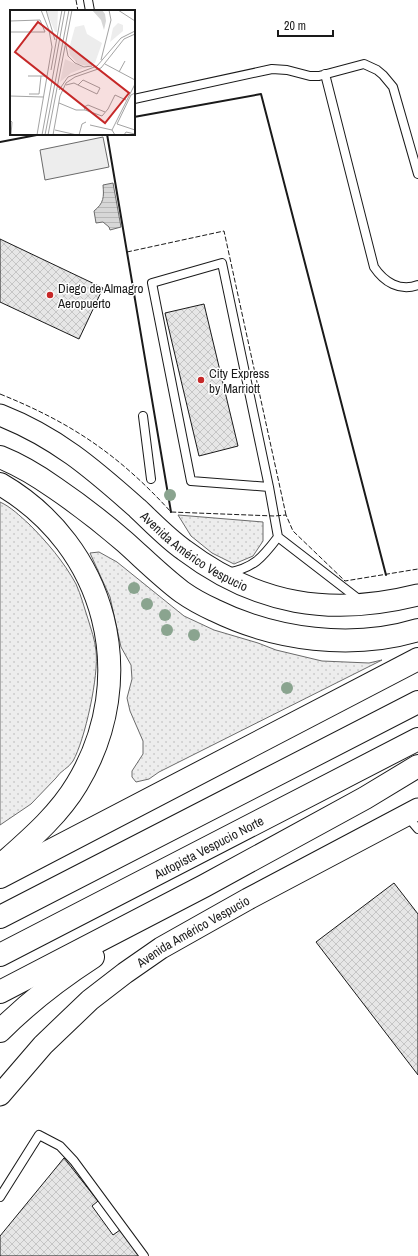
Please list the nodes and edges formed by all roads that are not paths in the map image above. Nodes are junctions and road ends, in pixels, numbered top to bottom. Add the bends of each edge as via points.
1 (88, 0) edge
2 (90, 10) edge
3 (325, 74) junction
4 (135, 99) edge
5 (418, 174) edge
6 (418, 285) edge
7 (0, 415) edge
8 (143, 416) dead end
9 (0, 458) edge
10 (151, 479) dead end
11 (0, 484) edge
12 (269, 487) junction
13 (278, 537) junction
14 (220, 574) junction
15 (418, 595) edge
16 (366, 605) junction
17 (418, 630) edge
18 (418, 659) edge
19 (418, 702) edge
20 (418, 739) edge
21 (418, 766) edge
22 (414, 818) edge
23 (0, 866) edge
24 (0, 877) edge
25 (204, 886) junction
26 (0, 917) edge
27 (0, 955) edge
28 (0, 992) edge
29 (0, 1031) edge
30 (0, 1095) edge
31 (0, 1197) edge
32 (144, 1256) edge

1 - 2 lane
3 - 4 lane via 310,76 272,69
3 - 5 lane via 364,64 384,75 393,87
3 - 6 lane via 374,267 387,282 396,286
7 - 14 street, Avenida Américo Vespucio via 36,431 70,452 103,478 182,550
8 - 10 lane
9 - 17 highway via 37,476 120,538 184,593 227,616 273,632 325,640 381,638
11 - 23 highway via 46,518 79,560 90,580 102,615 109,665 109,687 101,731 77,785 55,813
12 - 12 lane via 222,263 152,283 191,481
12 - 13 lane
13 - 14 lane via 264,556 255,562 233,572
13 - 16 lane
14 - 16 street, Avenida Américo Vespucio via 265,594 288,600 335,606
15 - 16 street, Avenida Américo Vespucio
18 - 24 highway
19 - 26 highway
20 - 27 highway, Autopista Vespucio Norte
21 - 25 highway
22 - 30 street, Avenida Américo Vespucio via 248,899 161,948 90,1000 43,1045
25 - 28 highway
25 - 29 highway via 75,969 33,1000
31 - 32 lane via 40,1135 60,1146 74,1161

